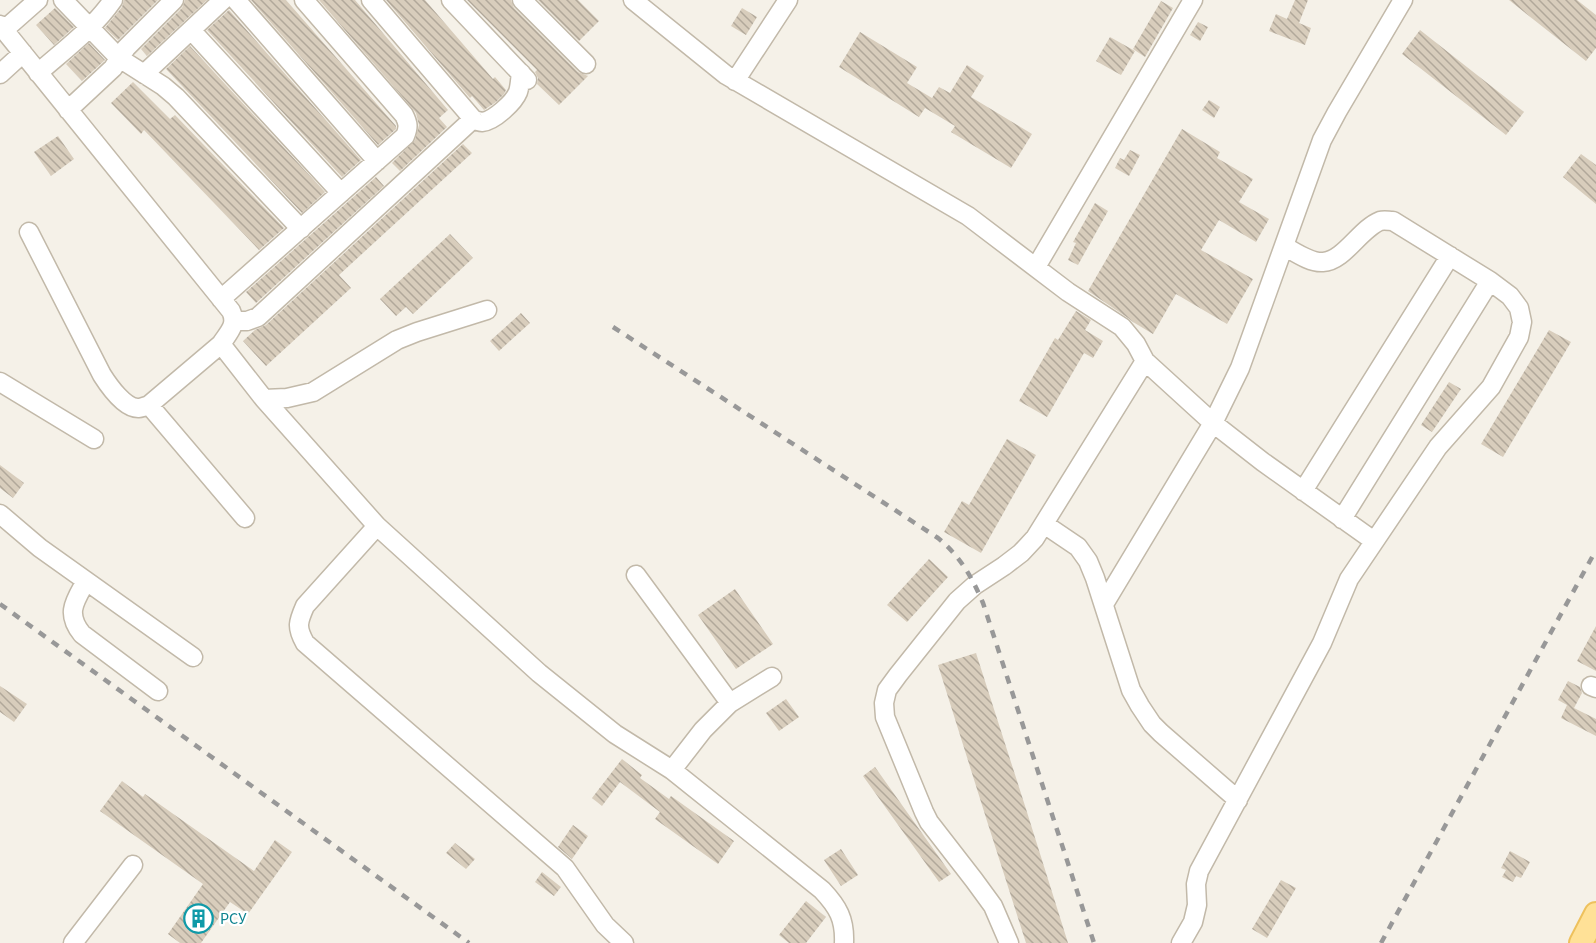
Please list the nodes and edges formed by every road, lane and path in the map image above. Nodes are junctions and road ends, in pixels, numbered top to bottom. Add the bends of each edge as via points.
1 (38, 0) edge
2 (63, 0) edge
3 (113, 0) edge
4 (174, 0) edge
5 (223, 0) edge
6 (236, 0) edge
7 (304, 0) edge
8 (371, 0) edge
9 (451, 0) edge
10 (522, 0) edge
11 (633, 0) edge
12 (788, 0) edge
13 (1193, 0) edge
14 (1403, 0) edge
15 (2, 27) edge
16 (90, 28) junction
17 (191, 30) junction
18 (23, 53) junction
19 (119, 58) junction
20 (586, 64) dead end
21 (38, 73) junction
22 (0, 74) edge
23 (144, 74) junction
24 (735, 81) junction
25 (68, 110) junction
26 (473, 119) junction
27 (377, 161) junction
28 (341, 193) junction
29 (301, 229) junction
30 (29, 232) dead end
31 (1284, 246) junction
32 (1449, 256) junction
33 (1036, 267) junction
34 (1490, 281) junction
35 (221, 299) junction
36 (487, 310) dead end
37 (235, 321) junction
38 (221, 344) junction
39 (1144, 361) junction
40 (0, 382) edge
41 (264, 399) junction
42 (149, 405) junction
43 (1213, 423) junction
44 (94, 439) dead end
45 (1303, 490) junction
46 (0, 514) edge
47 (245, 518) dead end
48 (1342, 519) junction
49 (1044, 524) junction
50 (377, 526) junction
51 (1374, 541) junction
52 (636, 575) dead end
53 (86, 581) junction
54 (1104, 604) junction
55 (193, 657) dead end
56 (772, 677) dead end
57 (158, 691) dead end
58 (730, 703) junction
59 (672, 770) junction
60 (1238, 800) junction
61 (133, 865) dead end
62 (73, 943) edge
63 (624, 943) edge
64 (844, 943) edge
65 (1009, 943) edge
66 (1181, 943) edge

1 - 15 lane
2 - 16 lane
3 - 16 lane
4 - 19 lane
5 - 17 lane
6 - 27 lane
7 - 27 lane via 408,122 405,136
8 - 26 lane
9 - 26 lane via 524,76 514,100 504,110 482,122
10 - 20 lane
11 - 24 lane
12 - 24 lane
13 - 33 lane
14 - 31 lane via 1322,140
15 - 18 lane
16 - 19 lane
16 - 21 lane
17 - 23 lane
17 - 28 lane
18 - 21 lane
18 - 22 lane
19 - 23 lane
19 - 25 lane
21 - 25 lane
23 - 29 lane via 176,97
24 - 33 lane via 969,216
25 - 35 lane
26 - 37 lane via 258,317
27 - 28 lane
28 - 29 lane
29 - 35 lane
30 - 42 lane via 110,387 132,407
31 - 32 lane via 1323,262 1347,249 1368,227 1382,220 1393,221
31 - 43 lane via 1240,368
32 - 34 lane
32 - 45 lane
33 - 39 lane via 1122,327
34 - 48 lane
34 - 51 lane via 1519,308 1519,337 1491,387 1438,447
35 - 37 lane
36 - 41 lane via 397,340 312,392
37 - 38 lane
38 - 41 lane
38 - 42 lane
39 - 43 lane
39 - 49 lane
40 - 44 lane
41 - 50 lane
42 - 47 lane
43 - 45 lane
43 - 54 lane
45 - 48 lane
46 - 53 lane
48 - 51 lane
49 - 54 lane via 1078,547 1088,561
49 - 65 lane via 1021,553 957,601 887,690 884,704 885,717 929,822 993,906
50 - 59 lane via 557,687 615,734
50 - 63 lane via 305,606 298,632 304,643 565,868 604,925
51 - 60 lane via 1349,579 1322,643
52 - 58 lane
53 - 55 lane
53 - 57 lane via 74,603 77,628
54 - 60 lane via 1131,690 1152,724
56 - 58 lane
58 - 59 lane
59 - 64 lane via 822,890 843,921
60 - 66 lane via 1199,872 1193,921
61 - 62 lane

